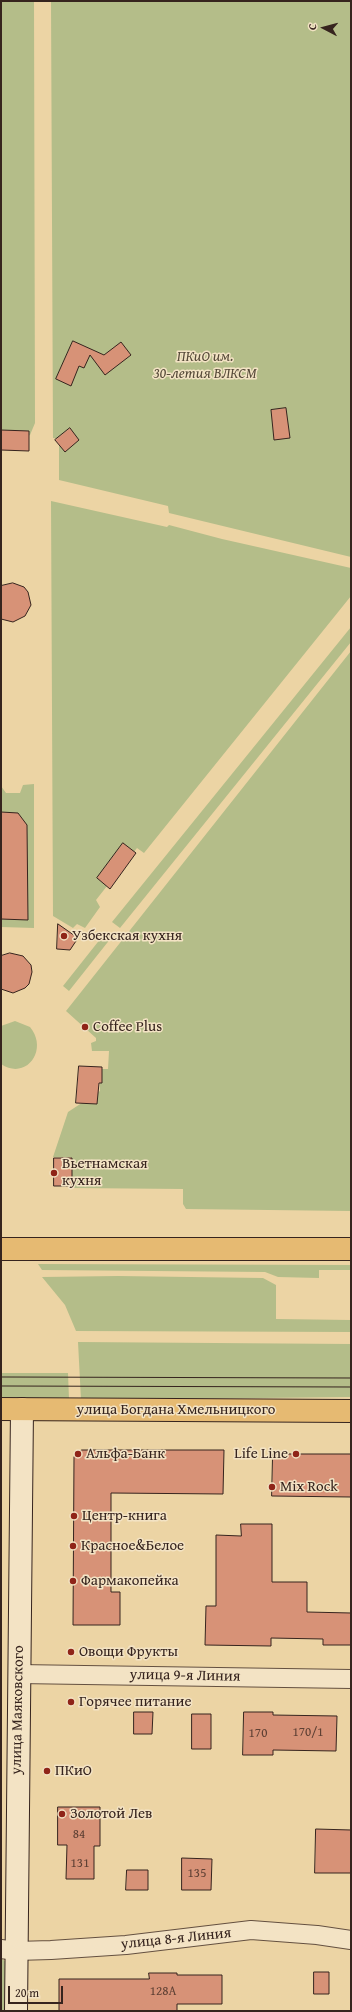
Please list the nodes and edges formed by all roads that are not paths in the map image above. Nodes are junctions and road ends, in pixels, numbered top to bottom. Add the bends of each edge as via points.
1 (1, 1248) edge
2 (351, 1249) edge
3 (12, 1410) edge
4 (351, 1411) edge
5 (18, 1674) junction
6 (351, 1679) edge
7 (351, 1940) edge
8 (8, 1950) edge
9 (16, 2011) edge

1 - 2 main road
3 - 4 main road, улица Богдана Хмельницкого
3 - 5 main road, улица Маяковского
5 - 6 street, улица 9-я Линия
5 - 8 main road, улица Маяковского
7 - 8 street, улица 8-я Линия via 251,1930 126,1945
8 - 9 main road, улица Маяковского

